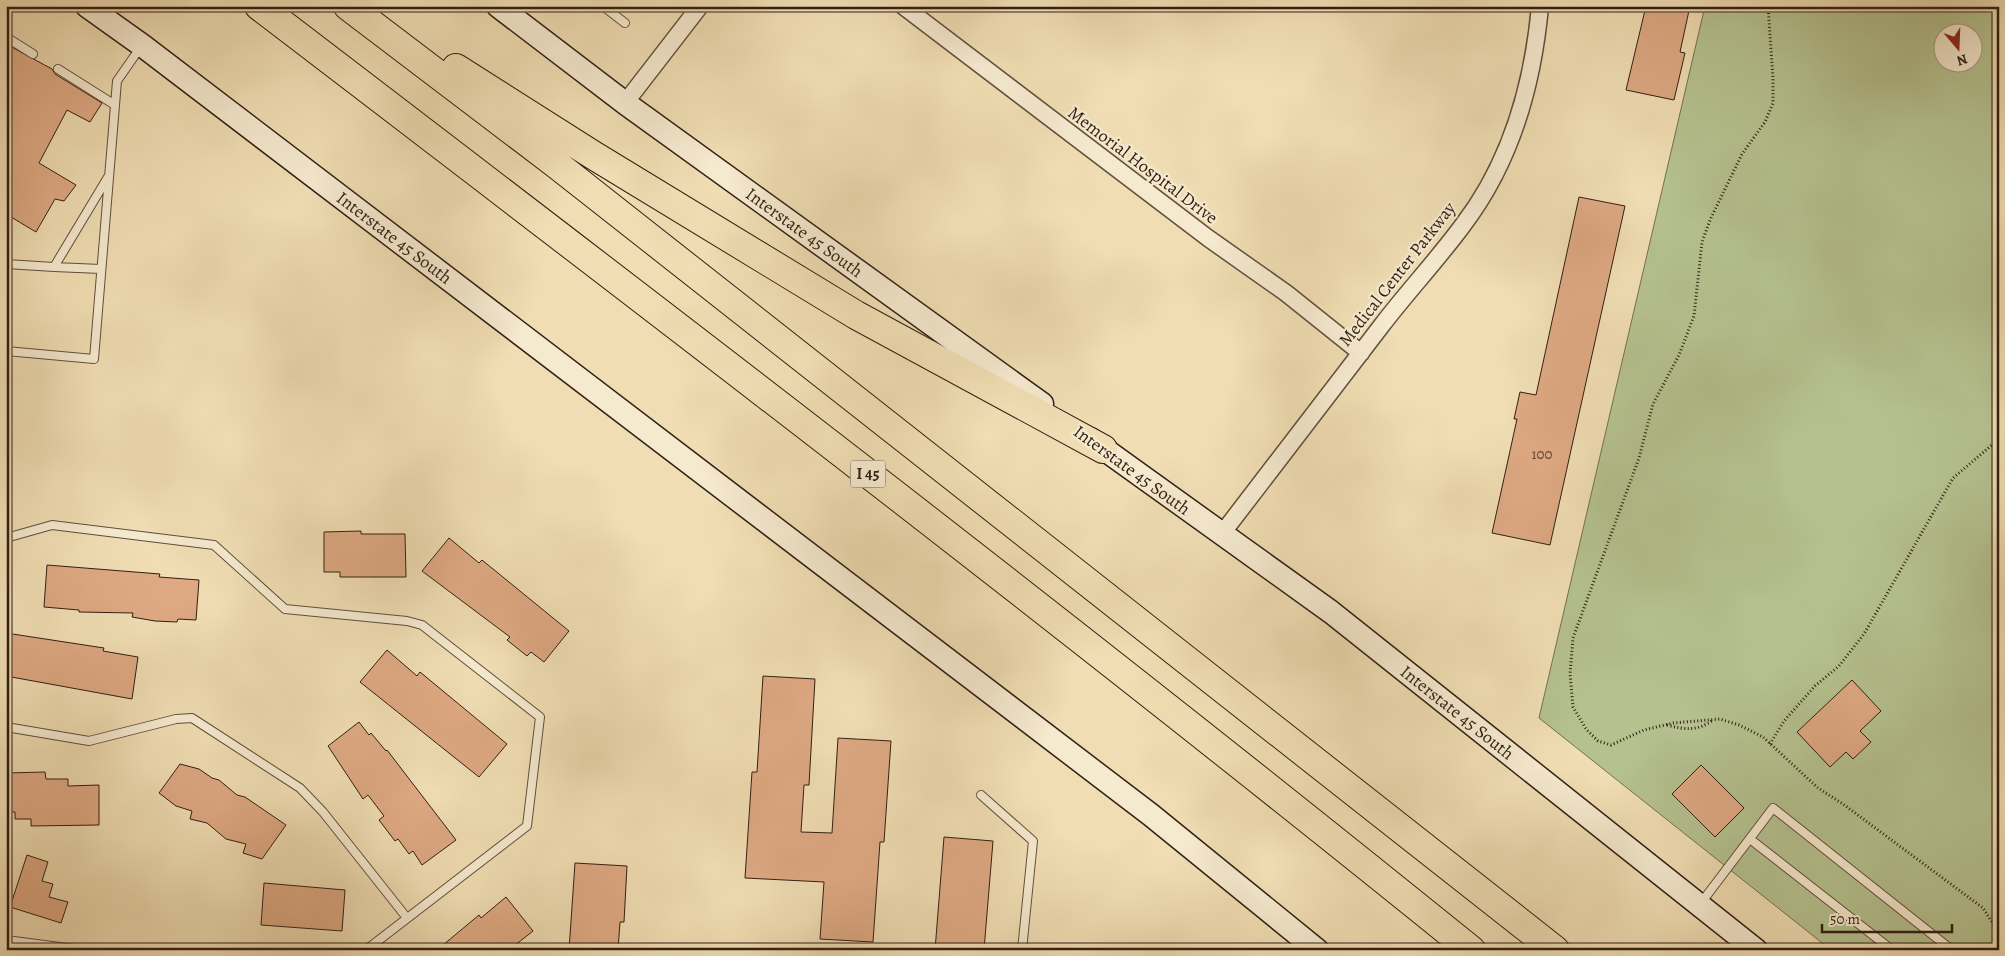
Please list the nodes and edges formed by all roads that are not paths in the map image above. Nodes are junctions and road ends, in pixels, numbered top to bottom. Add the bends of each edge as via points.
1 (87, 6) edge
2 (259, 6) edge
3 (348, 6) edge
4 (364, 6) edge
5 (498, 6) edge
6 (603, 6) edge
7 (700, 6) edge
8 (903, 6) edge
9 (1540, 6) edge
10 (625, 23) dead end
11 (6, 37) edge
12 (142, 46) junction
13 (33, 54) dead end
14 (58, 69) dead end
15 (625, 103) junction
16 (115, 105) junction
17 (109, 175) junction
18 (6, 264) edge
19 (54, 267) junction
20 (102, 269) junction
21 (6, 350) edge
22 (1361, 353) junction
23 (1103, 449) junction
24 (1221, 535) junction
25 (6, 538) edge
26 (6, 727) edge
27 (981, 795) dead end
28 (1750, 839) junction
29 (1700, 905) junction
30 (407, 918) junction
31 (6, 940) edge
32 (83, 950) edge
33 (366, 950) edge
34 (1022, 950) edge
35 (1317, 950) edge
36 (1471, 950) edge
37 (1555, 950) edge
38 (1756, 950) edge
39 (1892, 950) edge
40 (1945, 950) edge

1 - 12 main road, Interstate 45 South
2 - 36 highway, I 45 via 1246,768
3 - 37 highway via 556,164
4 - 23 highway via 389,26 593,155 856,315
5 - 15 main road, Interstate 45 South
6 - 10 lane
7 - 15 street
8 - 22 street, Memorial Hospital Drive via 1208,238 1286,293
9 - 22 street, Medical Center Parkway via 1527,88 1513,133 1494,176 1464,224
11 - 13 lane
12 - 16 lane via 117,81
12 - 35 main road, Interstate 45 South via 1151,815
14 - 16 lane
15 - 23 main road, Interstate 45 South
16 - 17 lane
17 - 19 lane
17 - 20 lane
18 - 19 lane
19 - 20 lane
20 - 21 lane via 94,359
22 - 24 street, Medical Center Parkway
23 - 24 main road, Interstate 45 South
24 - 29 main road, Interstate 45 South via 1331,612
25 - 30 lane via 52,525 214,545 285,609 422,625 540,717 527,826
26 - 30 lane via 89,741 176,719 192,718 300,788 323,812
27 - 34 lane via 1033,841
28 - 29 lane
28 - 39 lane
28 - 40 lane via 1773,808 1948,947
29 - 38 main road, Interstate 45 South
30 - 33 lane
31 - 32 lane

